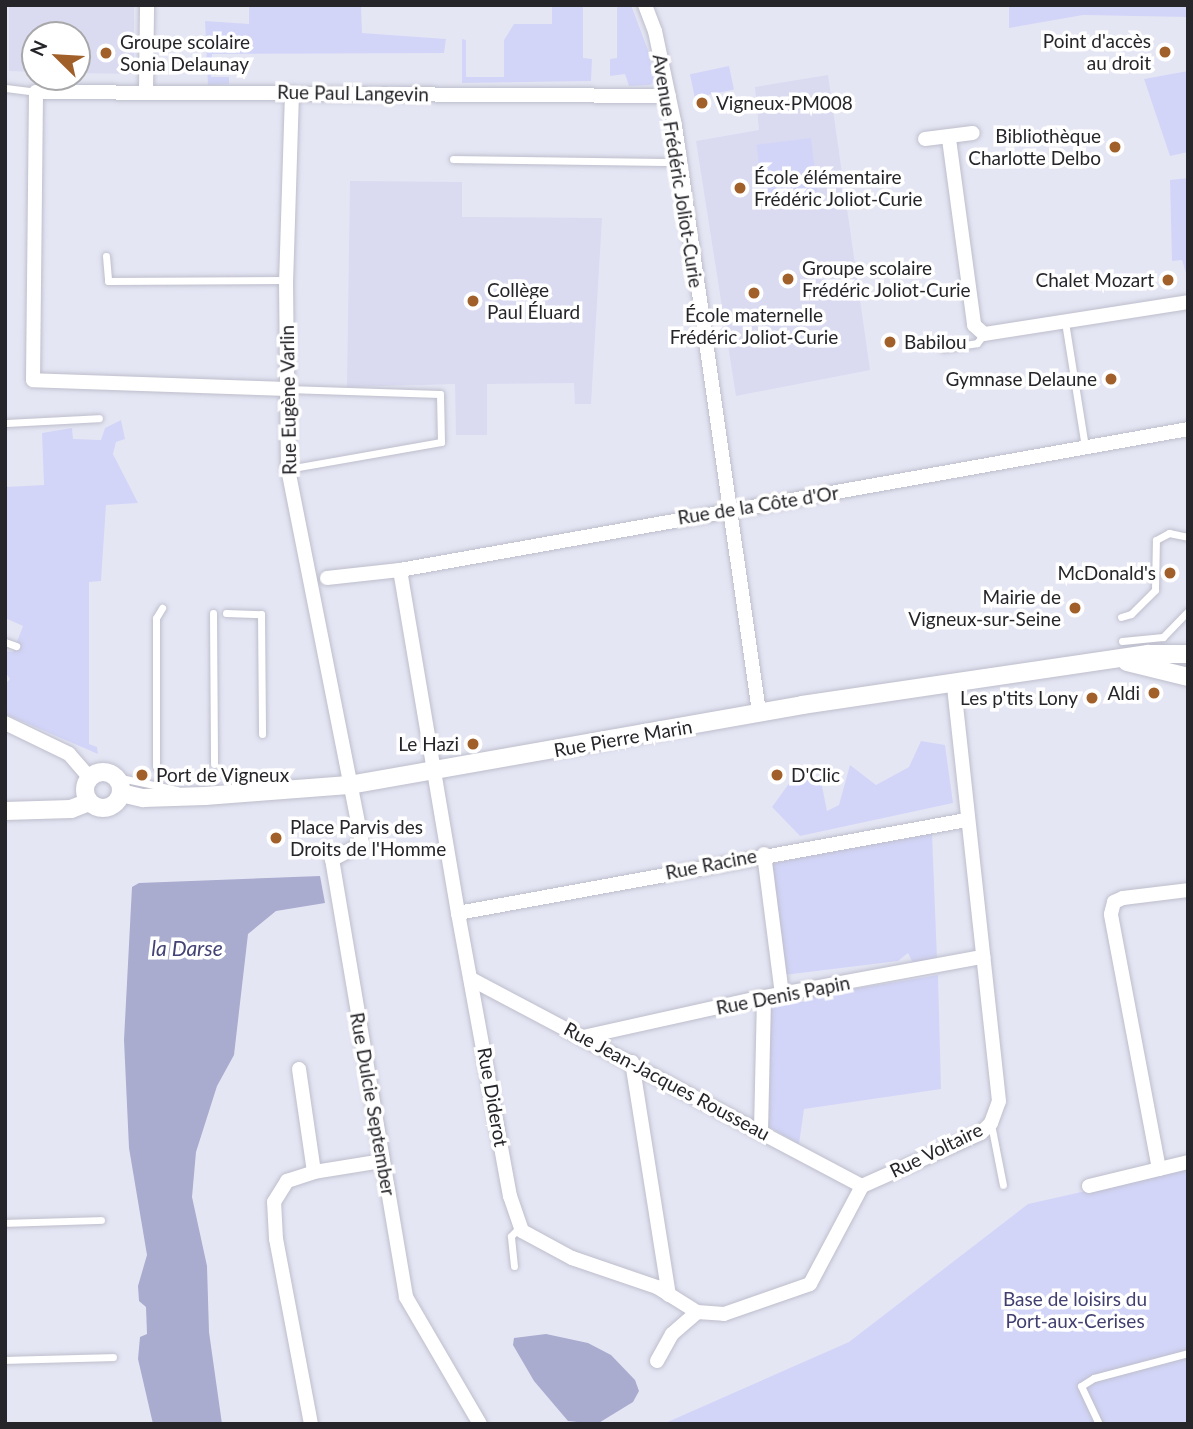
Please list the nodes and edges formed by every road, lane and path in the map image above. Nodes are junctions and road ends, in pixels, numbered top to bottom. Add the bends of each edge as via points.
1 (147, 5) edge
2 (645, 5) edge
3 (5, 88) edge
4 (146, 91) junction
5 (36, 92) junction
6 (292, 93) junction
7 (669, 96) junction
8 (973, 133) dead end
9 (925, 139) dead end
10 (949, 139) junction
11 (453, 159) dead end
12 (678, 162) junction
13 (106, 256) dead end
14 (286, 280) junction
15 (1188, 302) edge
16 (1065, 322) junction
17 (984, 334) junction
18 (943, 348) dead end
19 (287, 389) junction
20 (99, 418) dead end
21 (5, 423) edge
22 (1188, 429) edge
23 (1085, 448) junction
24 (288, 469) junction
25 (729, 509) junction
26 (1188, 537) edge
27 (400, 570) junction
28 (327, 578) dead end
29 (162, 608) dead end
30 (1188, 611) edge
31 (214, 613) dead end
32 (226, 613) dead end
33 (1121, 617) dead end
34 (1122, 641) dead end
35 (5, 642) edge
36 (16, 646) dead end
37 (1183, 648) edge
38 (1124, 661) junction
39 (1188, 677) edge
40 (954, 685) junction
41 (759, 712) junction
42 (5, 723) edge
43 (262, 734) dead end
44 (214, 764) dead end
45 (156, 766) dead end
46 (436, 771) junction
47 (90, 778) junction
48 (118, 785) junction
49 (349, 785) junction
50 (89, 802) junction
51 (5, 811) edge
52 (965, 820) junction
53 (764, 854) junction
54 (1188, 890) edge
55 (458, 913) junction
56 (983, 957) junction
57 (471, 979) junction
58 (782, 994) junction
59 (764, 997) junction
60 (583, 1037) junction
61 (632, 1062) junction
62 (299, 1069) dead end
63 (991, 1123) junction
64 (761, 1130) junction
65 (383, 1161) junction
66 (1188, 1162) edge
67 (1159, 1169) junction
68 (314, 1172) junction
69 (1003, 1185) dead end
70 (862, 1186) junction
71 (1088, 1186) dead end
72 (101, 1220) dead end
73 (5, 1223) edge
74 (520, 1227) junction
75 (514, 1266) dead end
76 (668, 1294) junction
77 (697, 1312) junction
78 (1188, 1353) edge
79 (113, 1357) dead end
80 (5, 1360) edge
81 (657, 1361) dead end
82 (311, 1424) edge
83 (480, 1424) edge
84 (1099, 1424) edge

1 - 4 street
2 - 7 street, Avenue Frédéric Joliot-Curie
3 - 5 lane
4 - 5 street, Rue Paul Langevin
4 - 6 street, Rue Paul Langevin
5 - 19 street via 33,380
6 - 7 street, Rue Paul Langevin
6 - 14 street, Rue Eugène Varlin
7 - 12 street, Avenue Frédéric Joliot-Curie
8 - 10 street
9 - 10 street
10 - 17 street via 974,325
11 - 12 lane
12 - 25 street, Avenue Frédéric Joliot-Curie
13 - 14 lane via 107,281
14 - 19 street, Rue Eugène Varlin
15 - 16 street
16 - 17 street
16 - 23 lane
17 - 18 lane via 977,343
19 - 24 street, Rue Eugène Varlin
19 - 24 lane via 440,394 441,442
20 - 21 lane
22 - 23 street, Rue de la Côte d'Or
23 - 25 street, Rue de la Côte d'Or
24 - 49 street, Rue Eugène Varlin
25 - 27 street, Rue de la Côte d'Or
25 - 41 street, Avenue Frédéric Joliot-Curie
26 - 33 lane via 1168,533 1156,540 1155,590 1131,614
27 - 28 street, Rue de la Côte d'Or
27 - 46 street, Rue Diderot
29 - 45 lane via 156,618
30 - 34 lane via 1163,637
31 - 44 lane
32 - 43 lane via 261,614
35 - 36 lane
37 - 38 street, Rue Pierre Marin
38 - 39 street, Rue Pierre Marin
38 - 40 street, Rue Pierre Marin
40 - 41 street, Rue Pierre Marin
40 - 52 street, Rue Voltaire
41 - 46 street, Rue Pierre Marin
42 - 47 street via 69,754
46 - 49 street, Rue Pierre Marin
46 - 55 street, Rue Diderot
47 - 48 street via 106,772
47 - 50 street via 85,787
48 - 49 street, Rue Pierre Marin via 143,798
48 - 50 street via 116,804 105,809
49 - 65 street, Rue Dulcie September via 362,844 332,859
50 - 51 street via 71,809
52 - 53 street, Rue Racine
52 - 56 street, Rue Voltaire
53 - 55 street, Rue Racine
53 - 58 street
54 - 67 street via 1123,898 1114,902 1111,914
55 - 57 street, Rue Diderot
56 - 58 street, Rue Denis Papin
56 - 63 street, Rue Voltaire via 999,1101
57 - 60 street, Rue Jean-Jacques Rousseau
57 - 74 street, Rue Diderot via 510,1196
58 - 59 street, Rue Denis Papin
59 - 60 street, Rue Denis Papin
59 - 64 street
60 - 61 street, Rue Jean-Jacques Rousseau
61 - 64 street, Rue Jean-Jacques Rousseau
61 - 76 street
62 - 68 street
63 - 69 lane
63 - 70 street, Rue Voltaire via 981,1133
64 - 70 street, Rue Jean-Jacques Rousseau
65 - 68 street
65 - 83 street, Rue Dulcie September via 406,1297
66 - 67 street
67 - 71 street
68 - 82 street via 287,1181 274,1202 276,1240
70 - 77 street via 810,1284 724,1314
72 - 73 lane
74 - 75 lane via 510,1242
74 - 76 street via 572,1258
76 - 77 street
77 - 81 street via 672,1334
78 - 84 lane via 1094,1378 1081,1386
79 - 80 lane

